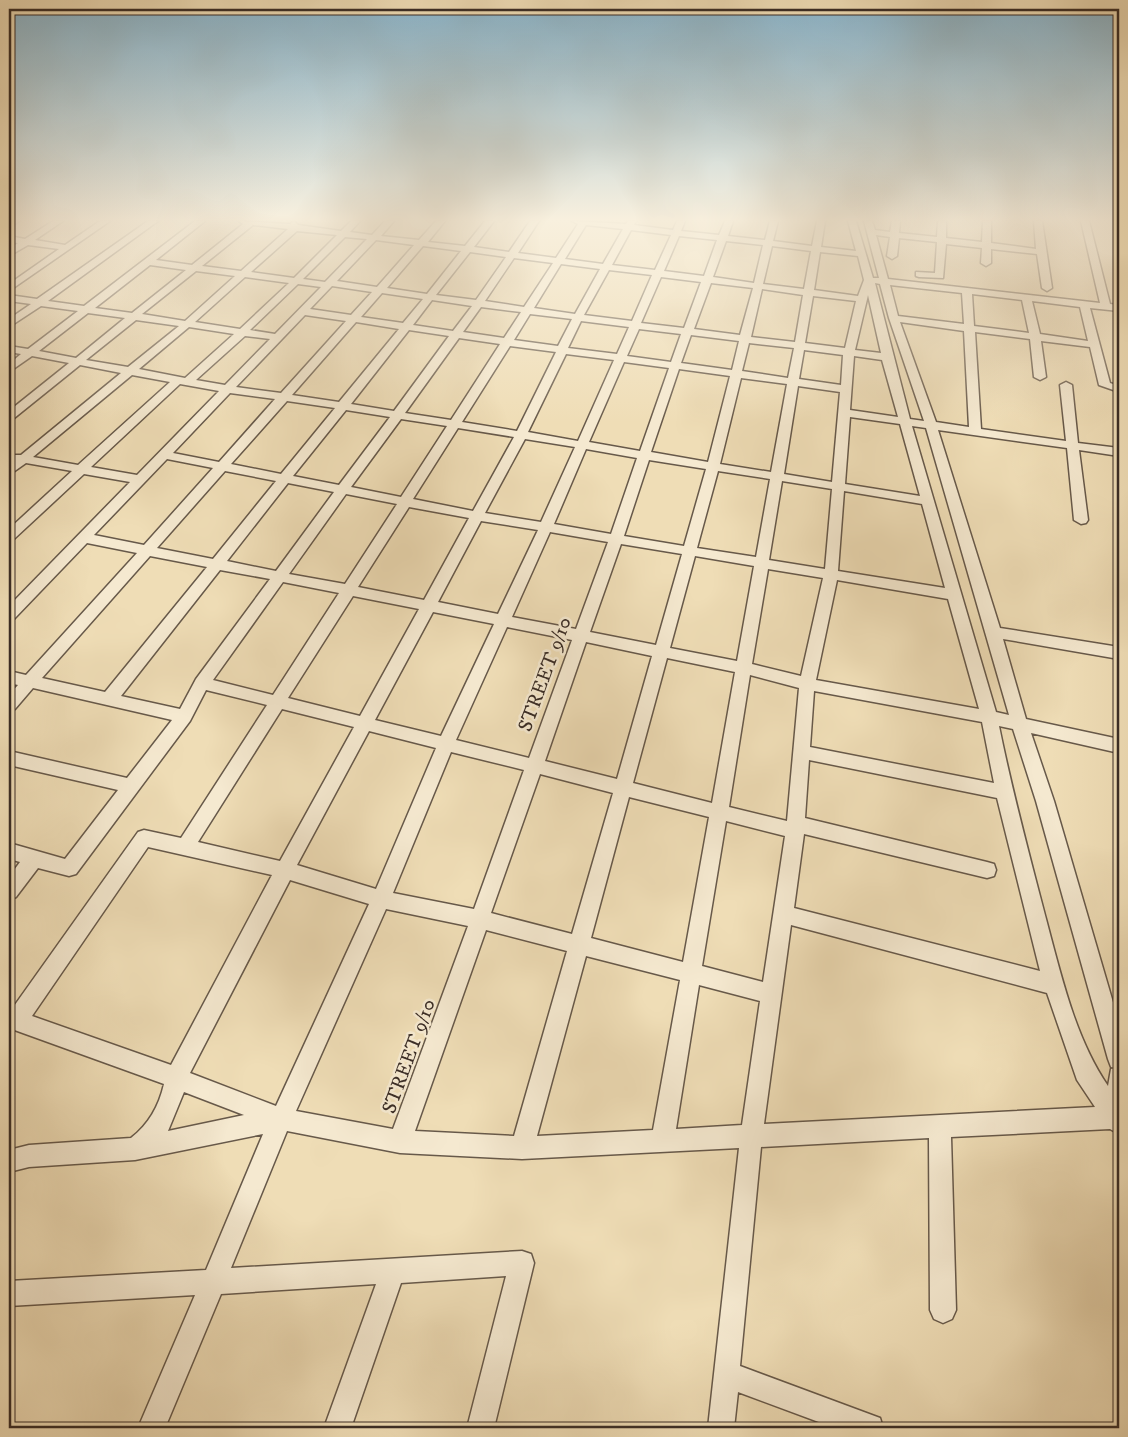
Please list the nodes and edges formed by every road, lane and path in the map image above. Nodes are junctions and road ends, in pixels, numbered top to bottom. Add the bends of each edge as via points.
1 (60, 288) edge
2 (114, 288) edge
3 (169, 288) edge
4 (229, 288) edge
5 (287, 288) edge
6 (324, 288) edge
7 (363, 288) edge
8 (437, 288) edge
9 (489, 288) edge
10 (542, 288) edge
11 (595, 288) edge
12 (650, 288) edge
13 (703, 288) edge
14 (757, 288) edge
15 (776, 288) edge
16 (810, 288) edge
17 (871, 288) edge
18 (883, 288) edge
19 (886, 288) edge
20 (956, 288) edge
21 (1102, 288) edge
22 (380, 290) junction
23 (967, 290) junction
24 (809, 292) junction
25 (431, 296) junction
26 (1026, 297) junction
27 (9, 298) edge
28 (861, 299) junction
29 (40, 302) junction
30 (479, 303) junction
31 (1084, 304) junction
32 (1106, 306) junction
33 (1119, 308) edge
34 (87, 309) junction
35 (529, 310) junction
36 (301, 311) junction
37 (135, 316) junction
38 (578, 318) junction
39 (894, 318) junction
40 (354, 319) junction
41 (9, 324) edge
42 (187, 324) junction
43 (635, 325) junction
44 (405, 327) junction
45 (970, 328) junction
46 (688, 332) junction
47 (240, 333) junction
48 (455, 334) junction
49 (276, 337) junction
50 (1035, 337) junction
51 (744, 339) junction
52 (508, 341) junction
53 (1095, 345) junction
54 (799, 346) junction
55 (9, 349) edge
56 (561, 350) junction
57 (30, 352) junction
58 (849, 352) junction
59 (620, 357) junction
60 (887, 357) junction
61 (79, 361) junction
62 (675, 365) junction
63 (9, 369) edge
64 (129, 371) junction
65 (736, 373) junction
66 (1040, 377) dead end
67 (184, 380) junction
68 (793, 381) junction
69 (1066, 385) dead end
70 (1119, 388) edge
71 (228, 389) junction
72 (846, 389) junction
73 (283, 398) junction
74 (343, 406) junction
75 (846, 413) junction
76 (397, 415) junction
77 (9, 417) edge
78 (906, 422) junction
79 (455, 424) junction
80 (931, 425) junction
81 (975, 432) junction
82 (521, 435) junction
83 (581, 445) junction
84 (1073, 445) junction
85 (1119, 452) edge
86 (163, 455) junction
87 (644, 456) junction
88 (9, 457) edge
89 (22, 459) junction
90 (713, 466) junction
91 (220, 467) junction
92 (9, 471) edge
93 (82, 471) junction
94 (776, 477) junction
95 (284, 479) junction
96 (137, 480) junction
97 (837, 486) junction
98 (342, 490) junction
99 (927, 501) junction
100 (405, 502) junction
101 (478, 516) junction
102 (1080, 520) dead end
103 (546, 527) junction
104 (9, 536) edge
105 (84, 538) junction
106 (616, 538) junction
107 (146, 550) junction
108 (689, 552) junction
109 (217, 564) junction
110 (762, 564) junction
111 (831, 575) junction
112 (280, 576) junction
113 (349, 590) junction
114 (955, 595) junction
115 (429, 606) junction
116 (11, 611) edge
117 (502, 620) junction
118 (994, 632) junction
119 (580, 636) junction
120 (661, 652) junction
121 (1119, 653) edge
122 (744, 668) junction
123 (9, 677) edge
124 (28, 683) junction
125 (202, 683) junction
126 (807, 684) junction
127 (110, 698) junction
128 (278, 702) junction
129 (9, 705) edge
130 (184, 716) junction
131 (989, 717) junction
132 (365, 724) junction
133 (1020, 725) junction
134 (446, 744) junction
135 (1119, 746) edge
136 (802, 752) junction
137 (9, 758) edge
138 (534, 766) junction
139 (131, 786) junction
140 (623, 788) junction
141 (1004, 792) junction
142 (719, 812) junction
143 (796, 827) junction
144 (185, 847) junction
145 (9, 851) edge
146 (34, 858) junction
147 (286, 870) junction
148 (987, 870) dead end
149 (9, 891) edge
150 (381, 899) junction
151 (783, 914) junction
152 (479, 919) junction
153 (578, 945) junction
154 (691, 974) junction
155 (1054, 985) junction
156 (772, 994) junction
157 (12, 1019) edge
158 (1119, 1058) edge
159 (1119, 1077) edge
160 (176, 1078) junction
161 (281, 1119) junction
162 (1119, 1119) edge
163 (940, 1127) junction
164 (751, 1138) junction
165 (400, 1142) junction
166 (662, 1142) junction
167 (522, 1148) junction
168 (135, 1149) junction
169 (9, 1160) edge
170 (393, 1270) junction
171 (213, 1282) junction
172 (9, 1294) edge
173 (943, 1310) dead end
174 (726, 1374) junction
175 (152, 1428) edge
176 (338, 1428) edge
177 (481, 1428) edge
178 (721, 1428) edge
179 (870, 1428) edge

1 - 29 street
2 - 34 street
3 - 37 street
4 - 42 street
5 - 47 street
6 - 36 street
7 - 22 street
8 - 25 street
9 - 30 street
10 - 35 street
11 - 38 street
12 - 43 street
13 - 46 street, STREET 9/10
14 - 51 street
15 - 24 street
16 - 24 street
17 - 28 street
18 - 60 street
19 - 39 street
20 - 23 street
21 - 32 street
22 - 25 street
22 - 40 street
23 - 26 street
23 - 45 street
24 - 28 street
24 - 54 street
25 - 30 street
25 - 44 street
26 - 31 street
26 - 50 street
27 - 29 street
28 - 58 street
29 - 34 street
29 - 41 street
30 - 35 street
30 - 48 street
31 - 32 street
31 - 53 street
32 - 33 street
34 - 37 street
34 - 57 street
35 - 38 street
35 - 52 street
36 - 40 street
36 - 49 street
37 - 42 street
37 - 61 street
38 - 43 street
38 - 56 street
39 - 45 street
39 - 80 street
40 - 44 street
40 - 73 street
42 - 47 street
42 - 64 street
43 - 46 street
43 - 59 street
44 - 48 street
44 - 74 street
45 - 50 street
45 - 81 street
46 - 51 street
46 - 62 street, STREET 9/10
47 - 49 street
47 - 67 street
48 - 52 street
48 - 76 street
49 - 71 street
50 - 53 street
50 - 66 street
51 - 54 street
51 - 65 street
52 - 56 street
52 - 79 street
53 - 70 street via 1105,384
54 - 58 street
54 - 68 street
55 - 57 street
56 - 59 street
56 - 82 street
57 - 61 street
57 - 63 street
58 - 60 street
58 - 72 street
59 - 62 street
59 - 83 street
60 - 78 street
61 - 64 street
61 - 77 street
62 - 65 street
62 - 87 street, STREET 9/10
64 - 67 street
64 - 89 street
65 - 68 street
65 - 90 street
67 - 71 street
67 - 93 street
68 - 72 street
68 - 94 street
69 - 84 street
71 - 73 street
71 - 86 street
72 - 75 street
73 - 74 street
73 - 91 street
74 - 76 street
74 - 95 street
75 - 78 street
75 - 97 street
76 - 79 street
76 - 98 street
78 - 80 street
78 - 99 street
79 - 82 street
79 - 100 street
80 - 81 street
80 - 118 street
81 - 84 street
82 - 83 street
82 - 101 street
83 - 87 street
83 - 103 street
84 - 85 street
84 - 102 street
86 - 91 street
86 - 96 street
87 - 90 street
87 - 106 street, STREET 9/10
88 - 89 street
89 - 92 street
89 - 93 street
90 - 94 street
90 - 108 street
91 - 95 street
91 - 107 street
93 - 96 street
93 - 104 street
94 - 97 street
94 - 110 street
95 - 98 street
95 - 109 street
96 - 105 street
97 - 99 street
97 - 111 street
98 - 100 street
98 - 112 street
99 - 114 street
100 - 101 street
100 - 113 street
101 - 103 street
101 - 115 street
103 - 106 street
103 - 117 street
105 - 107 street
105 - 116 street
106 - 108 street
106 - 119 street, STREET 9/10
107 - 109 street
107 - 124 street
108 - 110 street
108 - 120 street
109 - 112 street
109 - 127 street
110 - 111 street
110 - 122 street
111 - 114 street
111 - 126 street
112 - 113 street
112 - 125 street
113 - 115 street
113 - 128 street
114 - 131 street
115 - 117 street
115 - 132 street
117 - 119 street
117 - 134 street
118 - 121 street
118 - 133 street
119 - 120 street
119 - 138 street, STREET 9/10
120 - 122 street
120 - 140 street
122 - 126 street
122 - 142 street
123 - 124 street
124 - 127 street
124 - 129 street
125 - 128 street
125 - 130 street
126 - 131 street
126 - 136 street
127 - 130 street
128 - 132 street
128 - 144 street
130 - 139 street
131 - 133 street
131 - 141 street
132 - 134 street
132 - 147 street
133 - 135 street
133 - 158 street
134 - 138 street
134 - 150 street
136 - 141 street
136 - 143 street
137 - 139 street
138 - 140 street
138 - 152 street, STREET 9/10
139 - 146 street via 68,868
140 - 142 street
140 - 153 street
141 - 155 street
142 - 143 street
142 - 154 street
143 - 148 street
143 - 151 street
144 - 147 street
144 - 157 street via 144,838
145 - 146 street
146 - 149 street
147 - 150 street
147 - 160 street
150 - 152 street
150 - 161 street
151 - 155 street
151 - 156 street
152 - 153 street
152 - 165 street, STREET 9/10
153 - 154 street
153 - 167 street
154 - 156 street
154 - 166 street
155 - 162 street via 1085,1072
156 - 164 street
157 - 160 street
159 - 162 street
160 - 161 street
160 - 168 street via 171,1100 160,1123 146,1142
161 - 165 street
161 - 168 street
161 - 171 street
162 - 163 street
163 - 164 street
163 - 173 street
164 - 166 street
164 - 174 street
165 - 167 street
166 - 167 street
168 - 169 street
170 - 171 street
170 - 176 street
170 - 177 street via 522,1263
171 - 172 street
171 - 175 street
174 - 178 street
174 - 179 street

